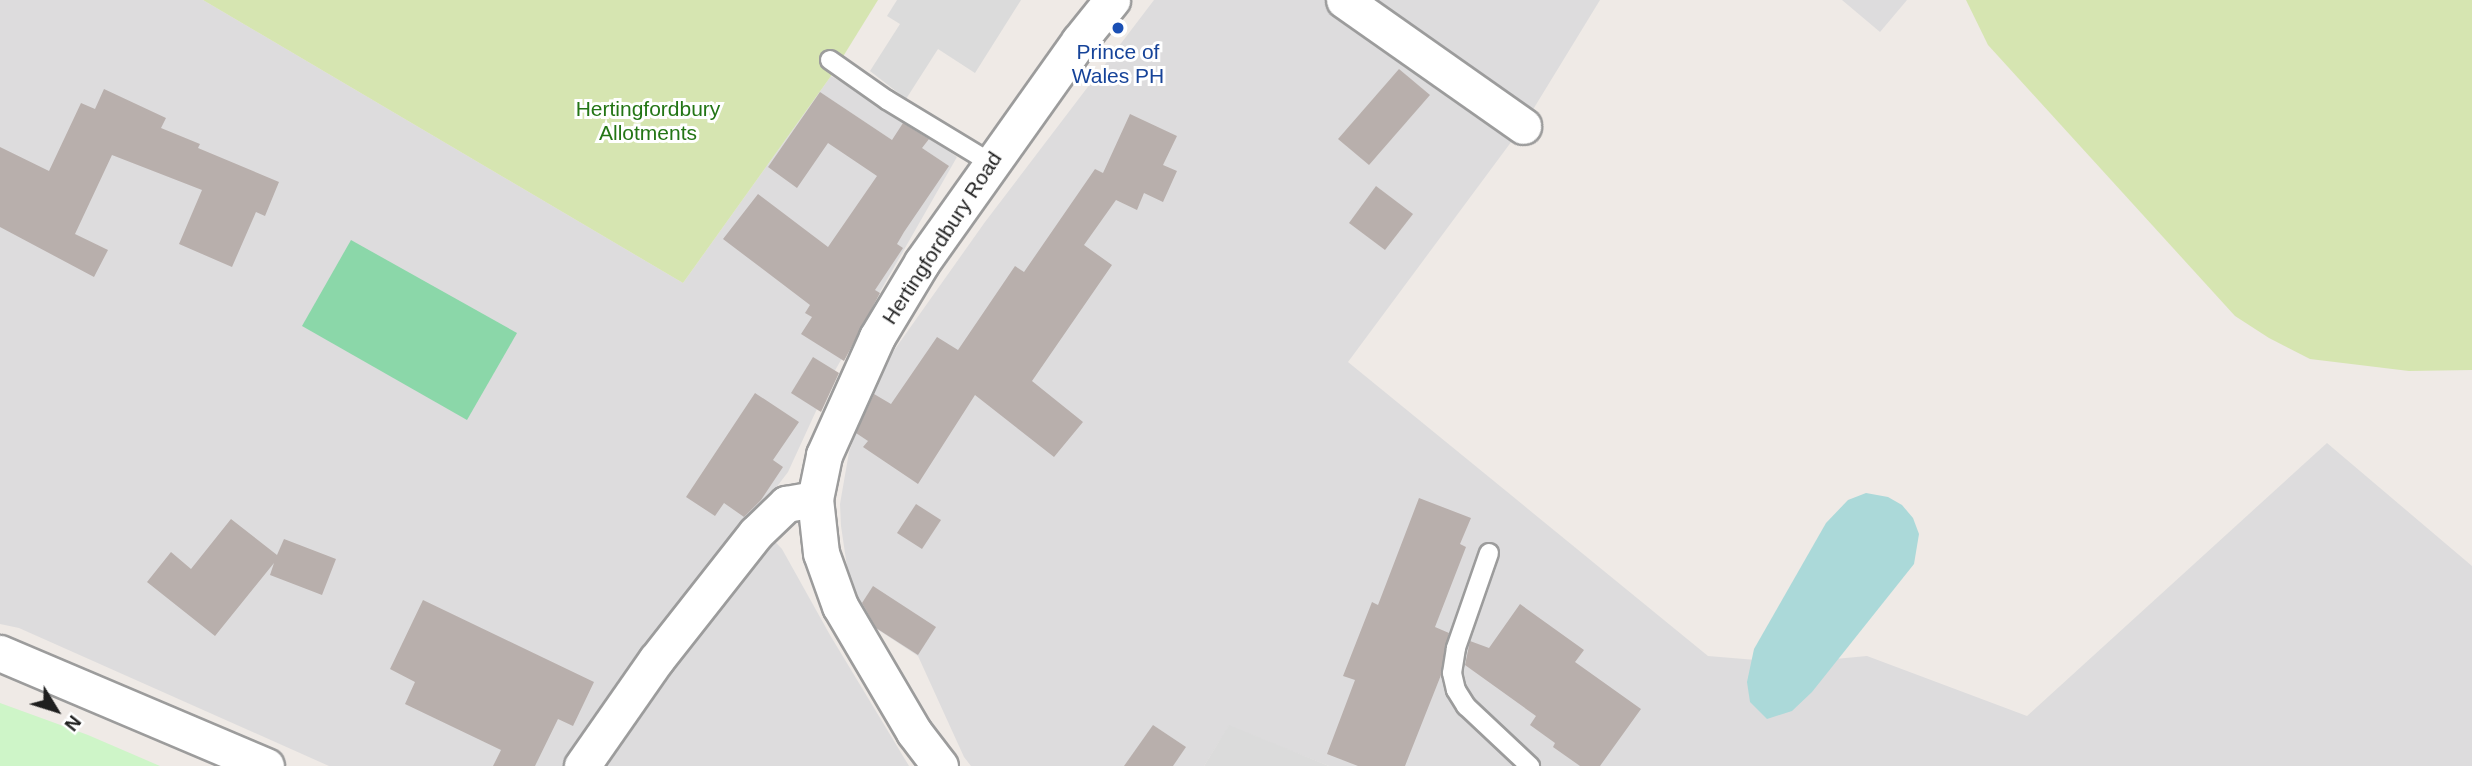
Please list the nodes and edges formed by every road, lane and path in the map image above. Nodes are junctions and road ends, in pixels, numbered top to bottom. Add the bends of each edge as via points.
1 (1112, 0) edge
2 (1344, 0) edge
3 (830, 60) dead end
4 (1523, 126) dead end
5 (991, 163) junction
6 (815, 499) junction
7 (1489, 553) dead end
8 (0, 653) edge
9 (266, 766) edge
10 (582, 766) edge
11 (940, 766) edge
12 (1530, 766) edge

1 - 5 street, Hertingfordbury Road
2 - 4 street
3 - 5 lane
5 - 6 street, Hertingfordbury Road via 877,337 824,455
6 - 10 street via 786,504 757,533 656,660
6 - 11 street, Hertingfordbury Road via 821,553 841,607 914,732
7 - 12 lane via 1456,648 1452,673 1466,706
8 - 9 street

